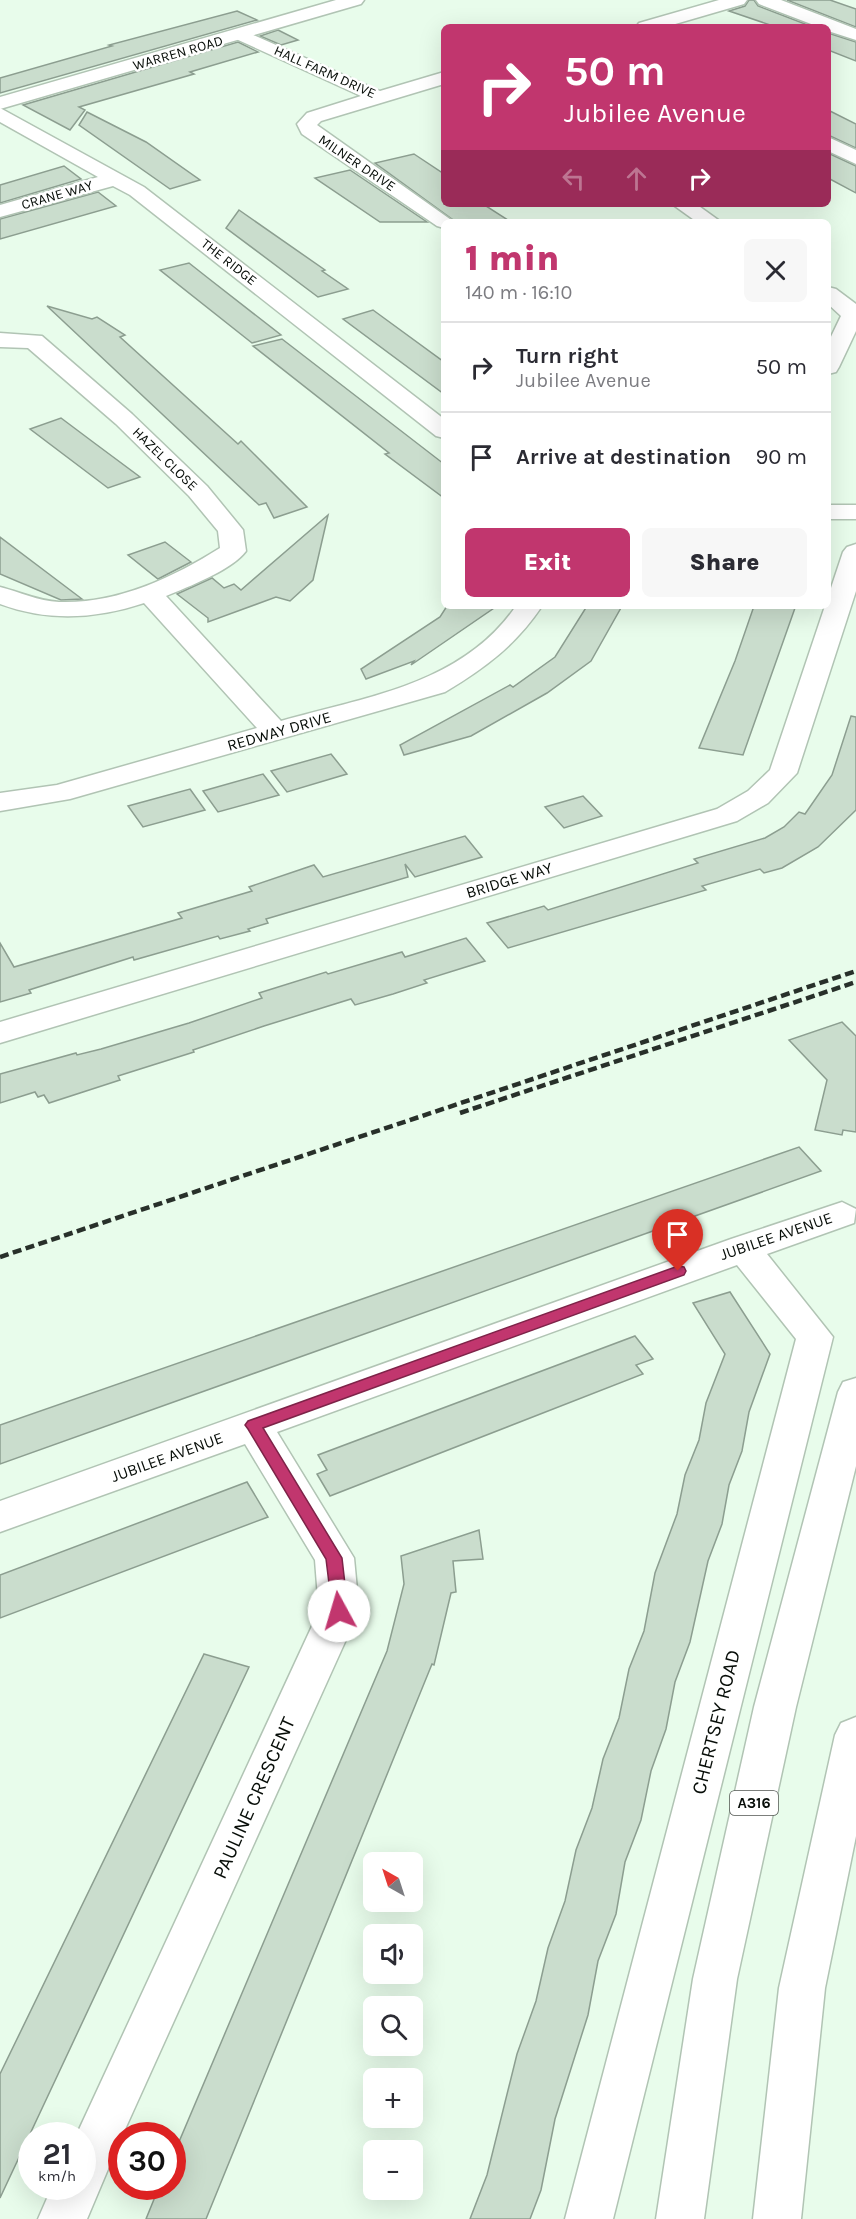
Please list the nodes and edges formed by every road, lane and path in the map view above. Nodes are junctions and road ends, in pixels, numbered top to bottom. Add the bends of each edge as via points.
1 (355, 0) edge
2 (738, 0) edge
3 (765, 0) edge
4 (655, 24) edge
5 (829, 24) edge
6 (831, 25) edge
7 (242, 34) junction
8 (856, 34) edge
9 (441, 79) edge
10 (378, 97) junction
11 (0, 103) edge
12 (0, 114) edge
13 (831, 145) edge
14 (856, 158) edge
15 (114, 179) junction
16 (687, 207) edge
17 (0, 211) edge
18 (706, 219) edge
19 (441, 220) edge
20 (831, 296) edge
21 (0, 340) edge
22 (831, 361) edge
23 (441, 429) edge
24 (831, 512) edge
25 (856, 512) edge
26 (856, 552) edge
27 (150, 594) junction
28 (0, 596) edge
29 (527, 609) edge
30 (276, 732) junction
31 (0, 802) edge
32 (0, 1033) edge
33 (842, 1214) dead end
34 (743, 1248) junction
35 (856, 1392) edge
36 (253, 1425) junction
37 (0, 1517) edge
38 (856, 1742) edge
39 (96, 2144) edge
40 (71, 2200) edge
41 (62, 2219) edge
42 (589, 2219) edge
43 (680, 2219) edge
44 (777, 2219) edge

1 - 7 main road, WARREN ROAD
2 - 4 main road
3 - 5 main road
6 - 8 main road
7 - 10 main road, HALL FARM DRIVE
7 - 11 main road, WARREN ROAD
9 - 10 main road, HALL FARM DRIVE
10 - 19 main road, MILNER DRIVE via 314,117 307,124 309,130
12 - 15 main road, THE RIDGE
13 - 14 main road
15 - 17 main road, CRANE WAY
15 - 23 main road, THE RIDGE via 138,191
16 - 18 main road
20 - 22 main road via 849,309 852,316
21 - 27 main road, HAZEL CLOSE via 34,341 55,357 198,491 230,530 233,551 209,567
24 - 25 main road
26 - 32 main road, BRIDGE WAY via 783,772 758,797 727,815
27 - 28 main road, HAZEL CLOSE via 85,610 46,611
27 - 30 main road
29 - 30 main road, REDWAY DRIVE via 515,629 487,656 435,686
30 - 31 main road, REDWAY DRIVE via 60,793
33 - 34 main road, JUBILEE AVENUE
34 - 36 main road, JUBILEE AVENUE
34 - 42 main road, CHERTSEY ROAD via 815,1337
35 - 43 main road, A316 via 775,1707 715,1979
36 - 37 main road, JUBILEE AVENUE
36 - 39 main road, PAULINE CRESCENT via 334,1558 339,1611
38 - 44 main road via 802,1988
40 - 41 main road

